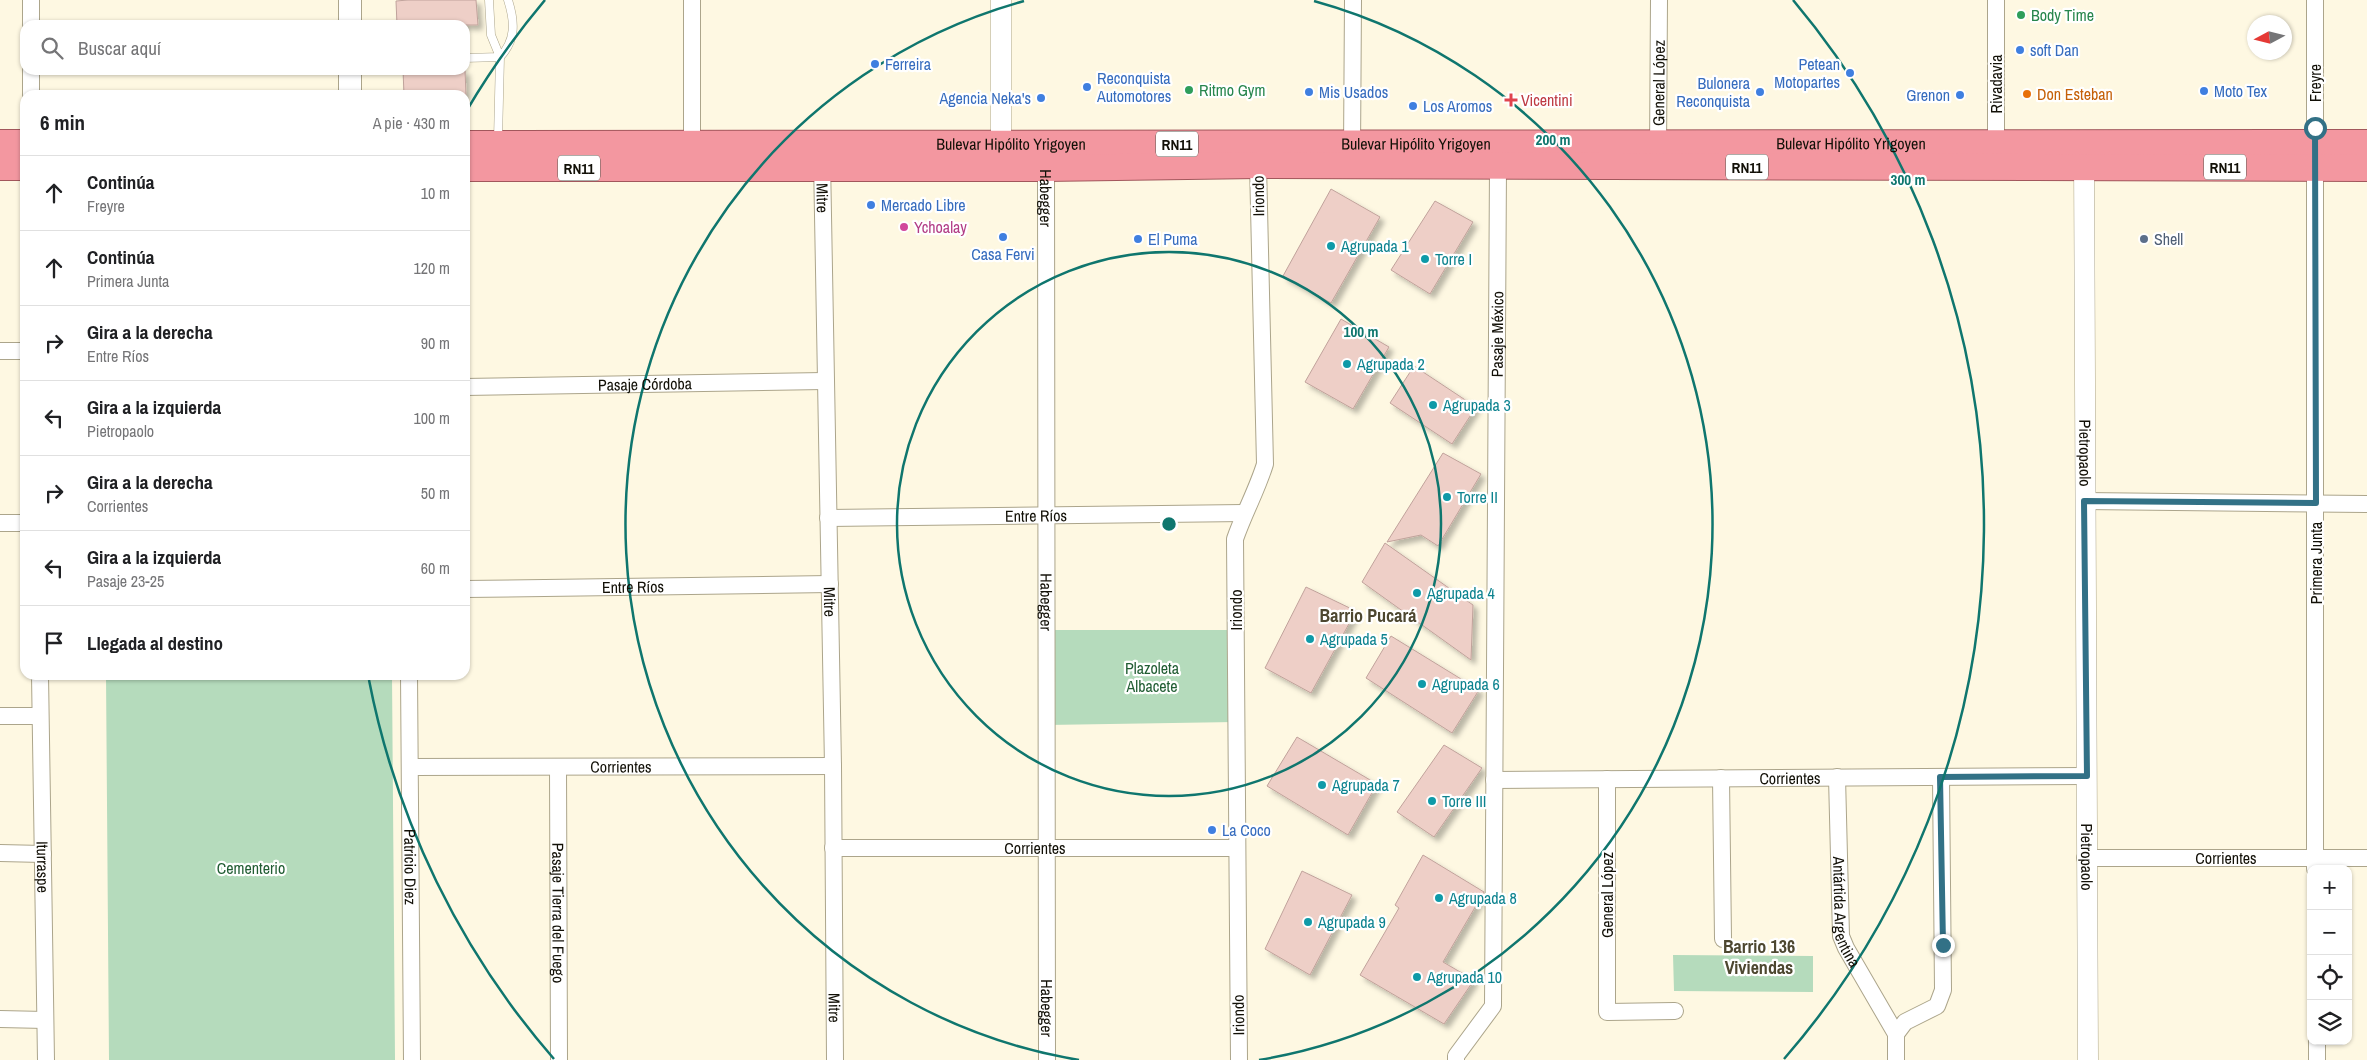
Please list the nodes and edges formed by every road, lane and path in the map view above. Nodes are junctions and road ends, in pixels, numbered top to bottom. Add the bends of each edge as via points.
1 (31, 0) edge
2 (350, 0) edge
3 (489, 0) edge
4 (508, 0) edge
5 (692, 0) edge
6 (1001, 0) edge
7 (1352, 0) edge
8 (1659, 0) edge
9 (1996, 0) edge
10 (2315, 0) edge
11 (31, 20) edge
12 (350, 20) edge
13 (500, 57) junction
14 (470, 58) edge
15 (31, 75) edge
16 (350, 75) edge
17 (31, 90) edge
18 (350, 90) edge
19 (0, 143) edge
20 (20, 143) edge
21 (2367, 143) edge
22 (470, 144) edge
23 (498, 144) junction
24 (1352, 155) junction
25 (1658, 155) junction
26 (1996, 155) junction
27 (2314, 155) junction
28 (692, 156) junction
29 (822, 156) junction
30 (1000, 156) junction
31 (1046, 156) junction
32 (2084, 156) junction
33 (1258, 165) junction
34 (0, 167) edge
35 (20, 167) edge
36 (1498, 167) junction
37 (470, 168) edge
38 (2367, 168) edge
39 (0, 351) edge
40 (20, 351) edge
41 (824, 381) junction
42 (470, 387) edge
43 (2084, 501) junction
44 (2316, 503) junction
45 (2367, 504) edge
46 (1244, 513) junction
47 (1046, 516) junction
48 (828, 518) junction
49 (0, 523) edge
50 (20, 523) edge
51 (830, 584) junction
52 (470, 589) edge
53 (40, 680) edge
54 (409, 680) edge
55 (0, 716) edge
56 (40, 716) junction
57 (833, 766) junction
58 (410, 767) junction
59 (558, 767) junction
60 (2087, 776) junction
61 (1836, 777) junction
62 (1940, 777) junction
63 (1721, 778) junction
64 (1607, 779) junction
65 (1494, 780) junction
66 (833, 848) junction
67 (1046, 848) junction
68 (1237, 848) junction
69 (0, 853) edge
70 (42, 854) junction
71 (2086, 858) junction
72 (2367, 858) edge
73 (2315, 863) edge
74 (1723, 939) dead end
75 (1675, 1011) dead end
76 (0, 1019) edge
77 (45, 1020) junction
78 (1896, 1034) junction
79 (2317, 1045) edge
80 (46, 1060) edge
81 (412, 1060) edge
82 (560, 1060) edge
83 (835, 1060) edge
84 (1047, 1060) edge
85 (1239, 1060) edge
86 (1456, 1060) edge
87 (1896, 1060) edge
88 (2088, 1060) edge
89 (2317, 1060) edge

1 - 11 street
2 - 12 main road
3 - 13 lane via 491,36
4 - 13 lane via 512,40
5 - 28 street
6 - 30 street
7 - 24 street
8 - 25 street, General López
9 - 26 street, Rivadavia
10 - 27 street, Freyre
13 - 14 lane
13 - 23 lane
15 - 17 street
16 - 18 main road
19 - 20 highway
21 - 27 highway, RN11
22 - 23 highway, Bulevar Hipólito Yrigoyen / RN11
23 - 28 highway, Bulevar Hipólito Yrigoyen / RN11
24 - 25 highway, Bulevar Hipólito Yrigoyen / RN11
24 - 31 highway, Bulevar Hipólito Yrigoyen / RN11
24 - 33 highway, Bulevar Hipólito Yrigoyen / RN11
24 - 36 highway, Bulevar Hipólito Yrigoyen / RN11
25 - 26 highway, Bulevar Hipólito Yrigoyen / RN11
25 - 36 highway, Bulevar Hipólito Yrigoyen / RN11
26 - 32 highway, Bulevar Hipólito Yrigoyen / RN11
27 - 32 highway, RN11
27 - 38 highway, RN11
27 - 44 street, Primera Junta
28 - 29 highway, Bulevar Hipólito Yrigoyen / RN11
28 - 37 highway, Bulevar Hipólito Yrigoyen / RN11
29 - 30 highway, Bulevar Hipólito Yrigoyen / RN11
29 - 41 street, Mitre
30 - 31 highway, Bulevar Hipólito Yrigoyen / RN11
31 - 33 highway, Bulevar Hipólito Yrigoyen / RN11
31 - 47 street, Habegger
32 - 43 street, Pietropaolo
33 - 46 street, Iriondo via 1265,464 1258,488
34 - 35 highway
36 - 65 street, Pasaje México
39 - 40 street
41 - 42 street, Pasaje Córdoba
41 - 48 street, Mitre
43 - 44 street
43 - 60 street, Pietropaolo
44 - 45 street
44 - 73 street, Primera Junta
46 - 47 street, Entre Ríos
46 - 68 street, Iriondo via 1235,539
47 - 48 street, Entre Ríos
47 - 67 street, Habegger
48 - 51 street, Mitre
49 - 50 street
51 - 52 street, Entre Ríos
51 - 57 street, Mitre
53 - 56 street, Iturraspe
54 - 58 street, Patricio Diez
55 - 56 street
56 - 70 street, Iturraspe
57 - 59 street, Corrientes
57 - 66 street, Mitre
58 - 59 street, Corrientes
58 - 81 street, Patricio Diez
59 - 82 street, Pasaje Tierra del Fuego
60 - 62 street, Corrientes
60 - 71 street, Pietropaolo
61 - 62 street, Corrientes
61 - 63 street, Corrientes
61 - 78 street, Antártida Argentina via 1842,936
62 - 78 street via 1943,990 1937,1006 1905,1022
63 - 64 street, Corrientes
63 - 74 street
64 - 65 street, Corrientes
64 - 75 street, General López via 1608,1012
65 - 86 street, Pasaje México via 1493,1006
66 - 67 street, Corrientes
66 - 83 street, Mitre
67 - 68 street, Corrientes
67 - 84 street, Habegger
68 - 85 street, Iriondo
69 - 70 street
70 - 77 street, Iturraspe
71 - 73 street, Corrientes
71 - 88 street, Pietropaolo
72 - 73 street, Corrientes
76 - 77 street
77 - 80 street, Iturraspe
78 - 87 street
79 - 89 street

